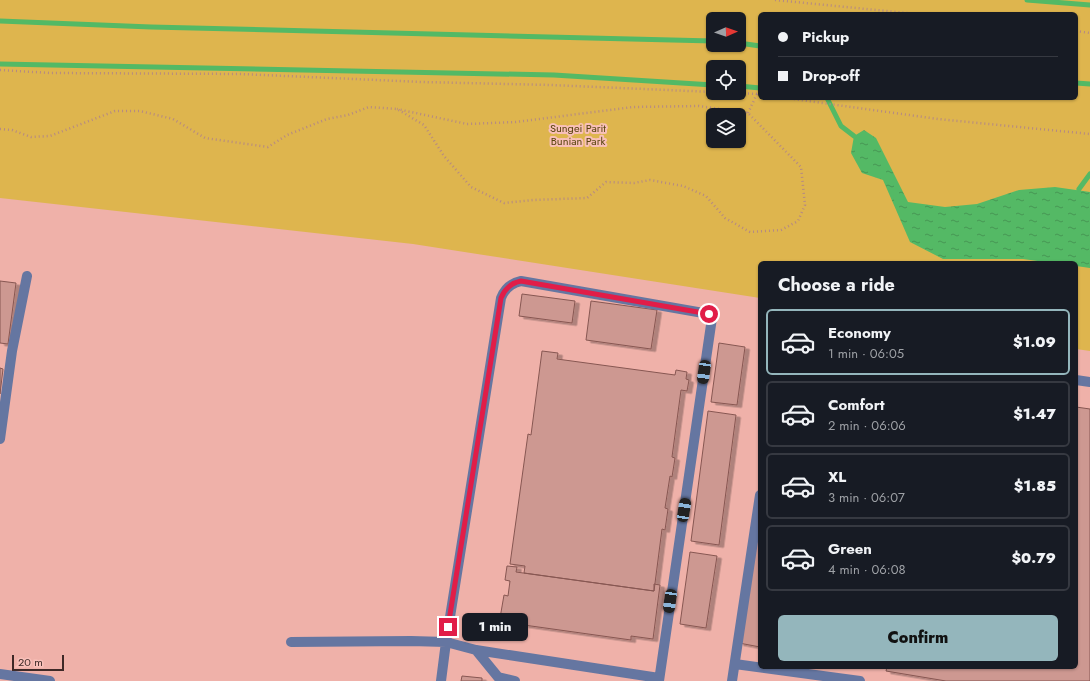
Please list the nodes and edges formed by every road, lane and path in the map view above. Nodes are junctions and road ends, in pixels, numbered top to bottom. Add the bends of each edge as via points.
1 (775, 0) edge
2 (897, 12) edge
3 (1078, 32) edge
4 (1090, 33) edge
5 (0, 70) edge
6 (706, 92) edge
7 (746, 93) edge
8 (758, 94) edge
9 (800, 100) edge
10 (397, 109) junction
11 (748, 113) junction
12 (0, 129) edge
13 (1090, 134) edge
14 (27, 276) dead end
15 (1078, 380) edge
16 (1090, 382) edge
17 (0, 439) edge
18 (758, 509) edge
19 (291, 642) dead end
20 (446, 642) junction
21 (476, 650) junction
22 (735, 664) junction
23 (758, 669) edge
24 (758, 669) edge
25 (0, 674) edge
26 (796, 677) edge
27 (659, 679) edge
28 (50, 681) edge
29 (441, 681) edge
30 (515, 681) edge
31 (732, 681) edge
32 (860, 681) edge

1 - 2 path
3 - 4 path
5 - 6 path via 51,73 241,74
7 - 8 path
8 - 11 path
9 - 13 path via 938,119
10 - 11 path via 467,124 516,122 632,107 699,106
10 - 11 path via 424,125 444,156 471,187 504,203 587,198 606,182 634,183 650,180 683,186 706,196 725,218 750,232 780,230 798,221 805,204 801,167
10 - 12 path via 369,108 327,119 287,135 268,147 205,138 173,119 140,111 116,111 50,136 31,137 12,130
14 - 17 street via 12,352
15 - 16 street
18 - 22 street
19 - 20 street
20 - 21 street
20 - 27 street via 501,298 504,290 521,281 709,314 712,318
20 - 29 street
21 - 27 street
21 - 30 street via 498,676
22 - 24 street
22 - 31 street
23 - 26 street
25 - 28 street
26 - 32 street

